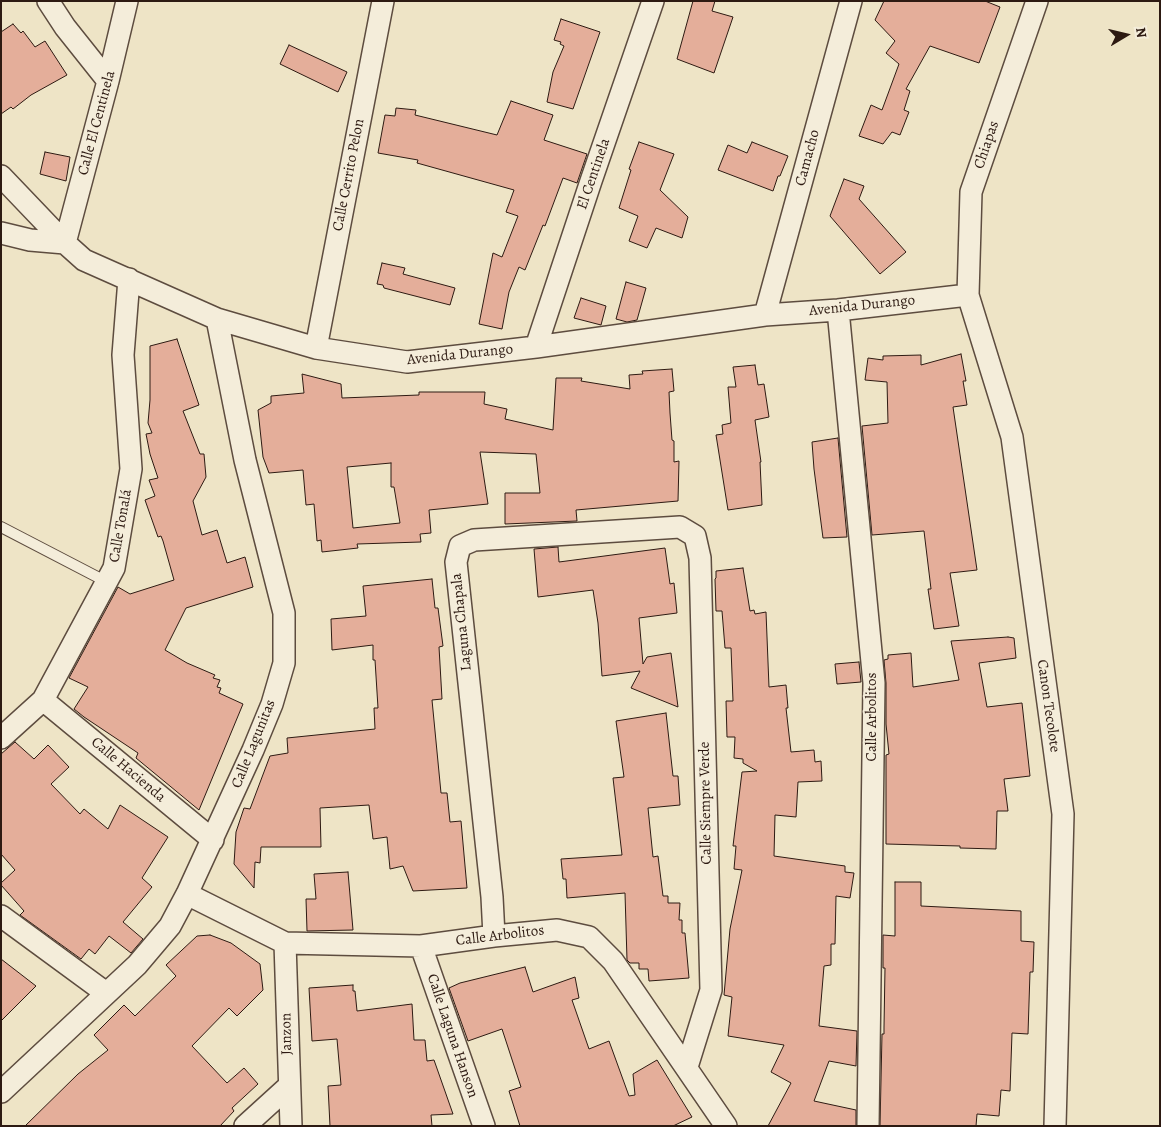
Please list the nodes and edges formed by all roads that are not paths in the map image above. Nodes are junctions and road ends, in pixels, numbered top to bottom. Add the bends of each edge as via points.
1 (48, 1) edge
2 (127, 1) edge
3 (383, 1) edge
4 (653, 1) edge
5 (851, 1) edge
6 (1037, 1) edge
7 (108, 81) junction
8 (1, 176) edge
9 (1, 233) edge
10 (66, 244) junction
11 (129, 279) junction
12 (968, 295) junction
13 (838, 310) junction
14 (765, 315) junction
15 (217, 319) junction
16 (536, 347) junction
17 (316, 348) junction
18 (1, 527) edge
19 (695, 536) joint
20 (107, 582) junction
21 (43, 700) junction
22 (1, 738) edge
23 (213, 840) junction
24 (187, 894) junction
25 (1, 916) edge
26 (494, 936) junction
27 (285, 943) junction
28 (421, 946) junction
29 (106, 993) junction
30 (687, 1068) junction
31 (289, 1086) junction
32 (1, 1092) edge
33 (245, 1126) edge
34 (291, 1126) edge
35 (484, 1126) edge
36 (726, 1126) edge
37 (868, 1126) edge
38 (1056, 1126) edge

1 - 7 street
2 - 7 street, Calle El Centinela
3 - 17 street, Calle Cerrito Pelon
4 - 16 street, El Centinela
5 - 14 street, Camacho
6 - 12 street, Chiapas via 971,192
7 - 10 street, Calle El Centinela
8 - 10 street, Avenida Durango
9 - 10 street
10 - 11 street, Avenida Durango via 84,260
11 - 15 street, Avenida Durango
11 - 20 street, Calle Tonalá via 123,355 131,469 114,568
12 - 13 street, Avenida Durango
12 - 38 street, Canon Tecolote via 1012,437 1063,814
13 - 14 street, Avenida Durango
13 - 37 street, Calle Arbolitos via 874,683
14 - 16 street, Avenida Durango
15 - 17 street, Avenida Durango
15 - 23 street, Calle Lagunitas via 245,460 284,614 284,662 254,750
16 - 17 street, Avenida Durango via 407,362
18 - 20 lane
19 - 26 street, Laguna Chapala via 680,527 474,540 460,546 456,562
19 - 30 street, Calle Siempre Verde via 700,558 711,990
20 - 21 street, Calle Tonalá
21 - 22 street, Calle Tonalá
21 - 23 street, Calle Hacienda
23 - 24 street, Calle Lagunitas
24 - 27 street, Calle Arbolitos
24 - 29 street, Calle Lagunitas via 170,926 137,965
25 - 29 street
26 - 28 street, Calle Arbolitos
26 - 30 street, Calle Arbolitos via 557,930 589,937 613,961
27 - 28 street, Calle Arbolitos
27 - 31 street, Janzon
28 - 35 street, Calle Laguna Hanson
29 - 32 street, Calle Lagunitas
30 - 36 street, Calle Arbolitos
31 - 33 street
31 - 34 street, Janzon

